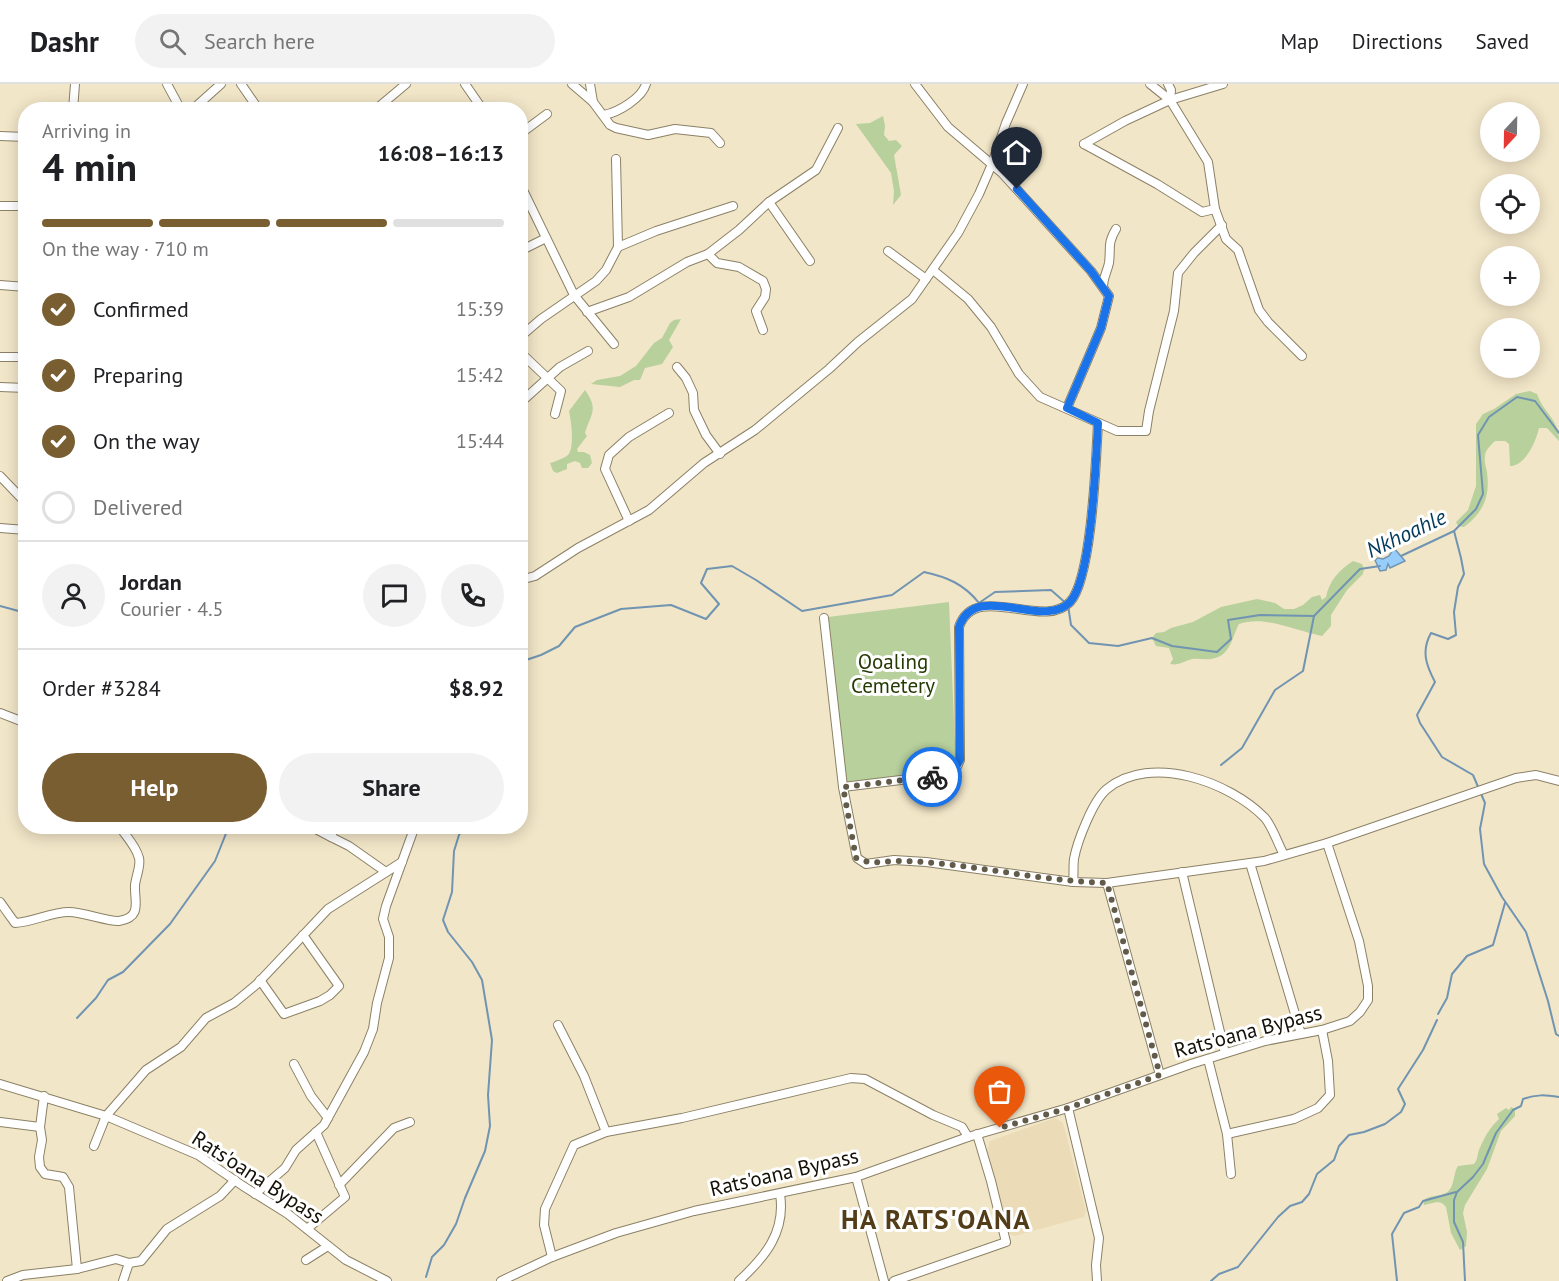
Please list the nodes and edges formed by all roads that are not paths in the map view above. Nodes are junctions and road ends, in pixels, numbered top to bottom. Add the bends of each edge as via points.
1 (75, 84) edge
2 (167, 84) edge
3 (221, 84) edge
4 (241, 84) edge
5 (406, 84) edge
6 (465, 84) edge
7 (572, 84) edge
8 (590, 84) edge
9 (646, 84) edge
10 (915, 84) edge
11 (1023, 84) edge
12 (1150, 84) edge
13 (1168, 84) edge
14 (1223, 84) edge
15 (1170, 100) junction
16 (74, 102) edge
17 (177, 102) edge
18 (201, 102) edge
19 (253, 102) edge
20 (385, 102) edge
21 (477, 102) edge
22 (593, 102) junction
23 (547, 114) dead end
24 (604, 115) junction
25 (528, 128) edge
26 (838, 128) dead end
27 (0, 136) edge
28 (18, 137) edge
29 (720, 143) dead end
30 (616, 159) dead end
31 (992, 164) junction
32 (528, 201) edge
33 (769, 202) junction
34 (0, 206) edge
35 (18, 206) edge
36 (733, 206) dead end
37 (1215, 209) junction
38 (1222, 225) junction
39 (1116, 230) dead end
40 (546, 238) junction
41 (528, 247) edge
42 (618, 247) junction
43 (888, 251) dead end
44 (708, 254) junction
45 (810, 261) dead end
46 (933, 270) junction
47 (926, 279) junction
48 (0, 285) edge
49 (18, 286) edge
50 (1103, 287) junction
51 (574, 295) junction
52 (587, 312) junction
53 (528, 330) edge
54 (763, 330) dead end
55 (614, 345) dead end
56 (588, 351) dead end
57 (1302, 356) dead end
58 (0, 357) edge
59 (18, 357) edge
60 (528, 359) edge
61 (677, 367) dead end
62 (548, 377) junction
63 (0, 387) edge
64 (18, 388) edge
65 (528, 396) edge
66 (1067, 408) junction
67 (669, 413) dead end
68 (555, 414) dead end
69 (1098, 423) junction
70 (720, 454) junction
71 (0, 476) edge
72 (18, 495) edge
73 (629, 521) junction
74 (0, 528) edge
75 (18, 529) edge
76 (528, 578) edge
77 (824, 618) dead end
78 (0, 713) edge
79 (18, 720) edge
80 (1559, 781) edge
81 (843, 787) junction
82 (125, 834) edge
83 (325, 834) edge
84 (332, 834) edge
85 (412, 834) edge
86 (331, 837) junction
87 (1327, 843) junction
88 (1284, 855) junction
89 (402, 862) junction
90 (1250, 862) junction
91 (386, 872) junction
92 (1182, 872) junction
93 (1073, 882) junction
94 (1107, 883) junction
95 (0, 902) edge
96 (303, 934) junction
97 (260, 980) junction
98 (558, 1024) dead end
99 (1322, 1030) junction
100 (1301, 1034) junction
101 (1225, 1053) junction
102 (1208, 1059) junction
103 (294, 1064) dead end
104 (1160, 1075) junction
105 (0, 1084) edge
106 (44, 1096) junction
107 (1068, 1108) junction
108 (106, 1116) junction
109 (328, 1118) junction
110 (0, 1122) edge
111 (410, 1122) dead end
112 (40, 1127) junction
113 (316, 1132) junction
114 (606, 1132) junction
115 (977, 1134) junction
116 (1227, 1134) junction
117 (968, 1137) junction
118 (93, 1146) dead end
119 (1231, 1174) dead end
120 (856, 1177) junction
121 (235, 1180) junction
122 (339, 1185) junction
123 (255, 1194) junction
124 (780, 1194) junction
125 (308, 1228) junction
126 (328, 1246) junction
127 (552, 1257) junction
128 (306, 1260) dead end
129 (129, 1263) junction
130 (77, 1269) junction
131 (7, 1281) edge
132 (123, 1281) edge
133 (386, 1281) edge
134 (501, 1281) edge
135 (739, 1281) edge
136 (884, 1281) edge
137 (894, 1281) edge
138 (1097, 1281) edge

1 - 16 street
2 - 17 street
3 - 18 street
4 - 19 street
5 - 20 street
6 - 21 street
7 - 22 street
8 - 22 street
9 - 24 street via 639,97
10 - 31 street via 948,127
11 - 31 street
12 - 15 street
13 - 15 street
14 - 15 street
15 - 37 street via 1208,162
15 - 37 street via 1084,144 1202,212
22 - 24 street
23 - 25 street
24 - 29 street via 616,128 648,135 675,129 711,133
26 - 33 street via 816,170
27 - 28 street
30 - 42 street
31 - 46 street via 958,233
31 - 50 street
32 - 40 street
33 - 44 street
33 - 45 street
34 - 35 street
36 - 42 street
37 - 38 street
38 - 57 street via 1226,239 1238,250 1259,310
38 - 69 street via 1178,273 1174,311 1146,432 1117,431
39 - 50 street via 1109,240
40 - 41 street
40 - 51 street
42 - 51 street via 596,281
43 - 47 street
44 - 52 street via 687,261 629,297
44 - 54 street via 717,263 739,267 763,281 765,297 756,311
46 - 47 street
46 - 66 street via 968,299 991,327 1019,374 1040,397
47 - 70 street via 912,299 807,388
48 - 49 street
50 - 66 street via 1109,296 1101,328
51 - 52 street
51 - 53 street
52 - 55 street
56 - 62 street
58 - 59 street
60 - 62 street
61 - 70 street via 693,393 694,410 706,435
62 - 65 street
62 - 68 street via 561,391
63 - 64 street
66 - 69 street
67 - 73 street via 629,437 609,455 606,469
69 - 81 street via 1094,503 1074,598 1052,612 989,606 970,611 959,627 960,760 956,769 942,775
70 - 73 street
71 - 72 street
73 - 76 street
74 - 75 street
77 - 81 street
78 - 79 street
80 - 87 street via 1536,775 1516,778
81 - 93 street via 856,858 866,864 894,860 926,862
82 - 95 street via 140,860 136,909 130,917 115,921 69,912 15,923
83 - 86 street
84 - 86 street
85 - 89 street
86 - 91 street
87 - 88 street
87 - 99 street, Rats'oana Bypass via 1359,941 1368,1000 1350,1021
88 - 90 street
88 - 93 street via 1267,820 1249,804 1187,775 1157,771 1106,789 1091,809 1075,858
89 - 91 street
89 - 109 street via 383,919 389,937 389,958 373,1029
90 - 92 street
90 - 100 street
91 - 96 street via 328,909
92 - 94 street
92 - 101 street
93 - 94 street
94 - 104 street
96 - 97 street
96 - 97 street via 339,986 335,991 284,1014
97 - 108 street via 234,1003 206,1018 181,1047 146,1070
98 - 114 street via 585,1076
99 - 100 street, Rats'oana Bypass
99 - 116 street via 1330,1095 1318,1108 1294,1119
100 - 101 street, Rats'oana Bypass
101 - 102 street, Rats'oana Bypass
102 - 104 street, Rats'oana Bypass
102 - 116 street
103 - 109 street
104 - 107 street, Rats'oana Bypass
105 - 106 street, Rats'oana Bypass
106 - 108 street, Rats'oana Bypass
106 - 112 street
107 - 115 street, Rats'oana Bypass
107 - 138 street via 1100,1238
108 - 118 street
108 - 121 street, Rats'oana Bypass via 198,1155
109 - 113 street
110 - 112 street
111 - 122 street via 394,1128
112 - 130 street via 40,1167 45,1174 63,1178 69,1186
113 - 122 street
113 - 123 street via 296,1150 285,1168
114 - 117 street via 851,1077 866,1079 962,1127
114 - 127 street via 574,1145 545,1209 544,1225
115 - 117 street, Rats'oana Bypass
115 - 137 street via 1006,1242
116 - 119 street
117 - 120 street, Rats'oana Bypass
120 - 124 street, Rats'oana Bypass
120 - 136 street
121 - 123 street, Rats'oana Bypass
121 - 129 street via 220,1196 167,1229 141,1261
122 - 125 street via 345,1197
123 - 125 street, Rats'oana Bypass
124 - 127 street, Rats'oana Bypass via 694,1211 616,1233
124 - 135 street via 781,1215 772,1242 764,1257
125 - 126 street, Rats'oana Bypass
126 - 128 street
126 - 133 street, Rats'oana Bypass
127 - 134 street, Rats'oana Bypass
129 - 130 street via 116,1259
129 - 132 street
130 - 131 street via 23,1275

